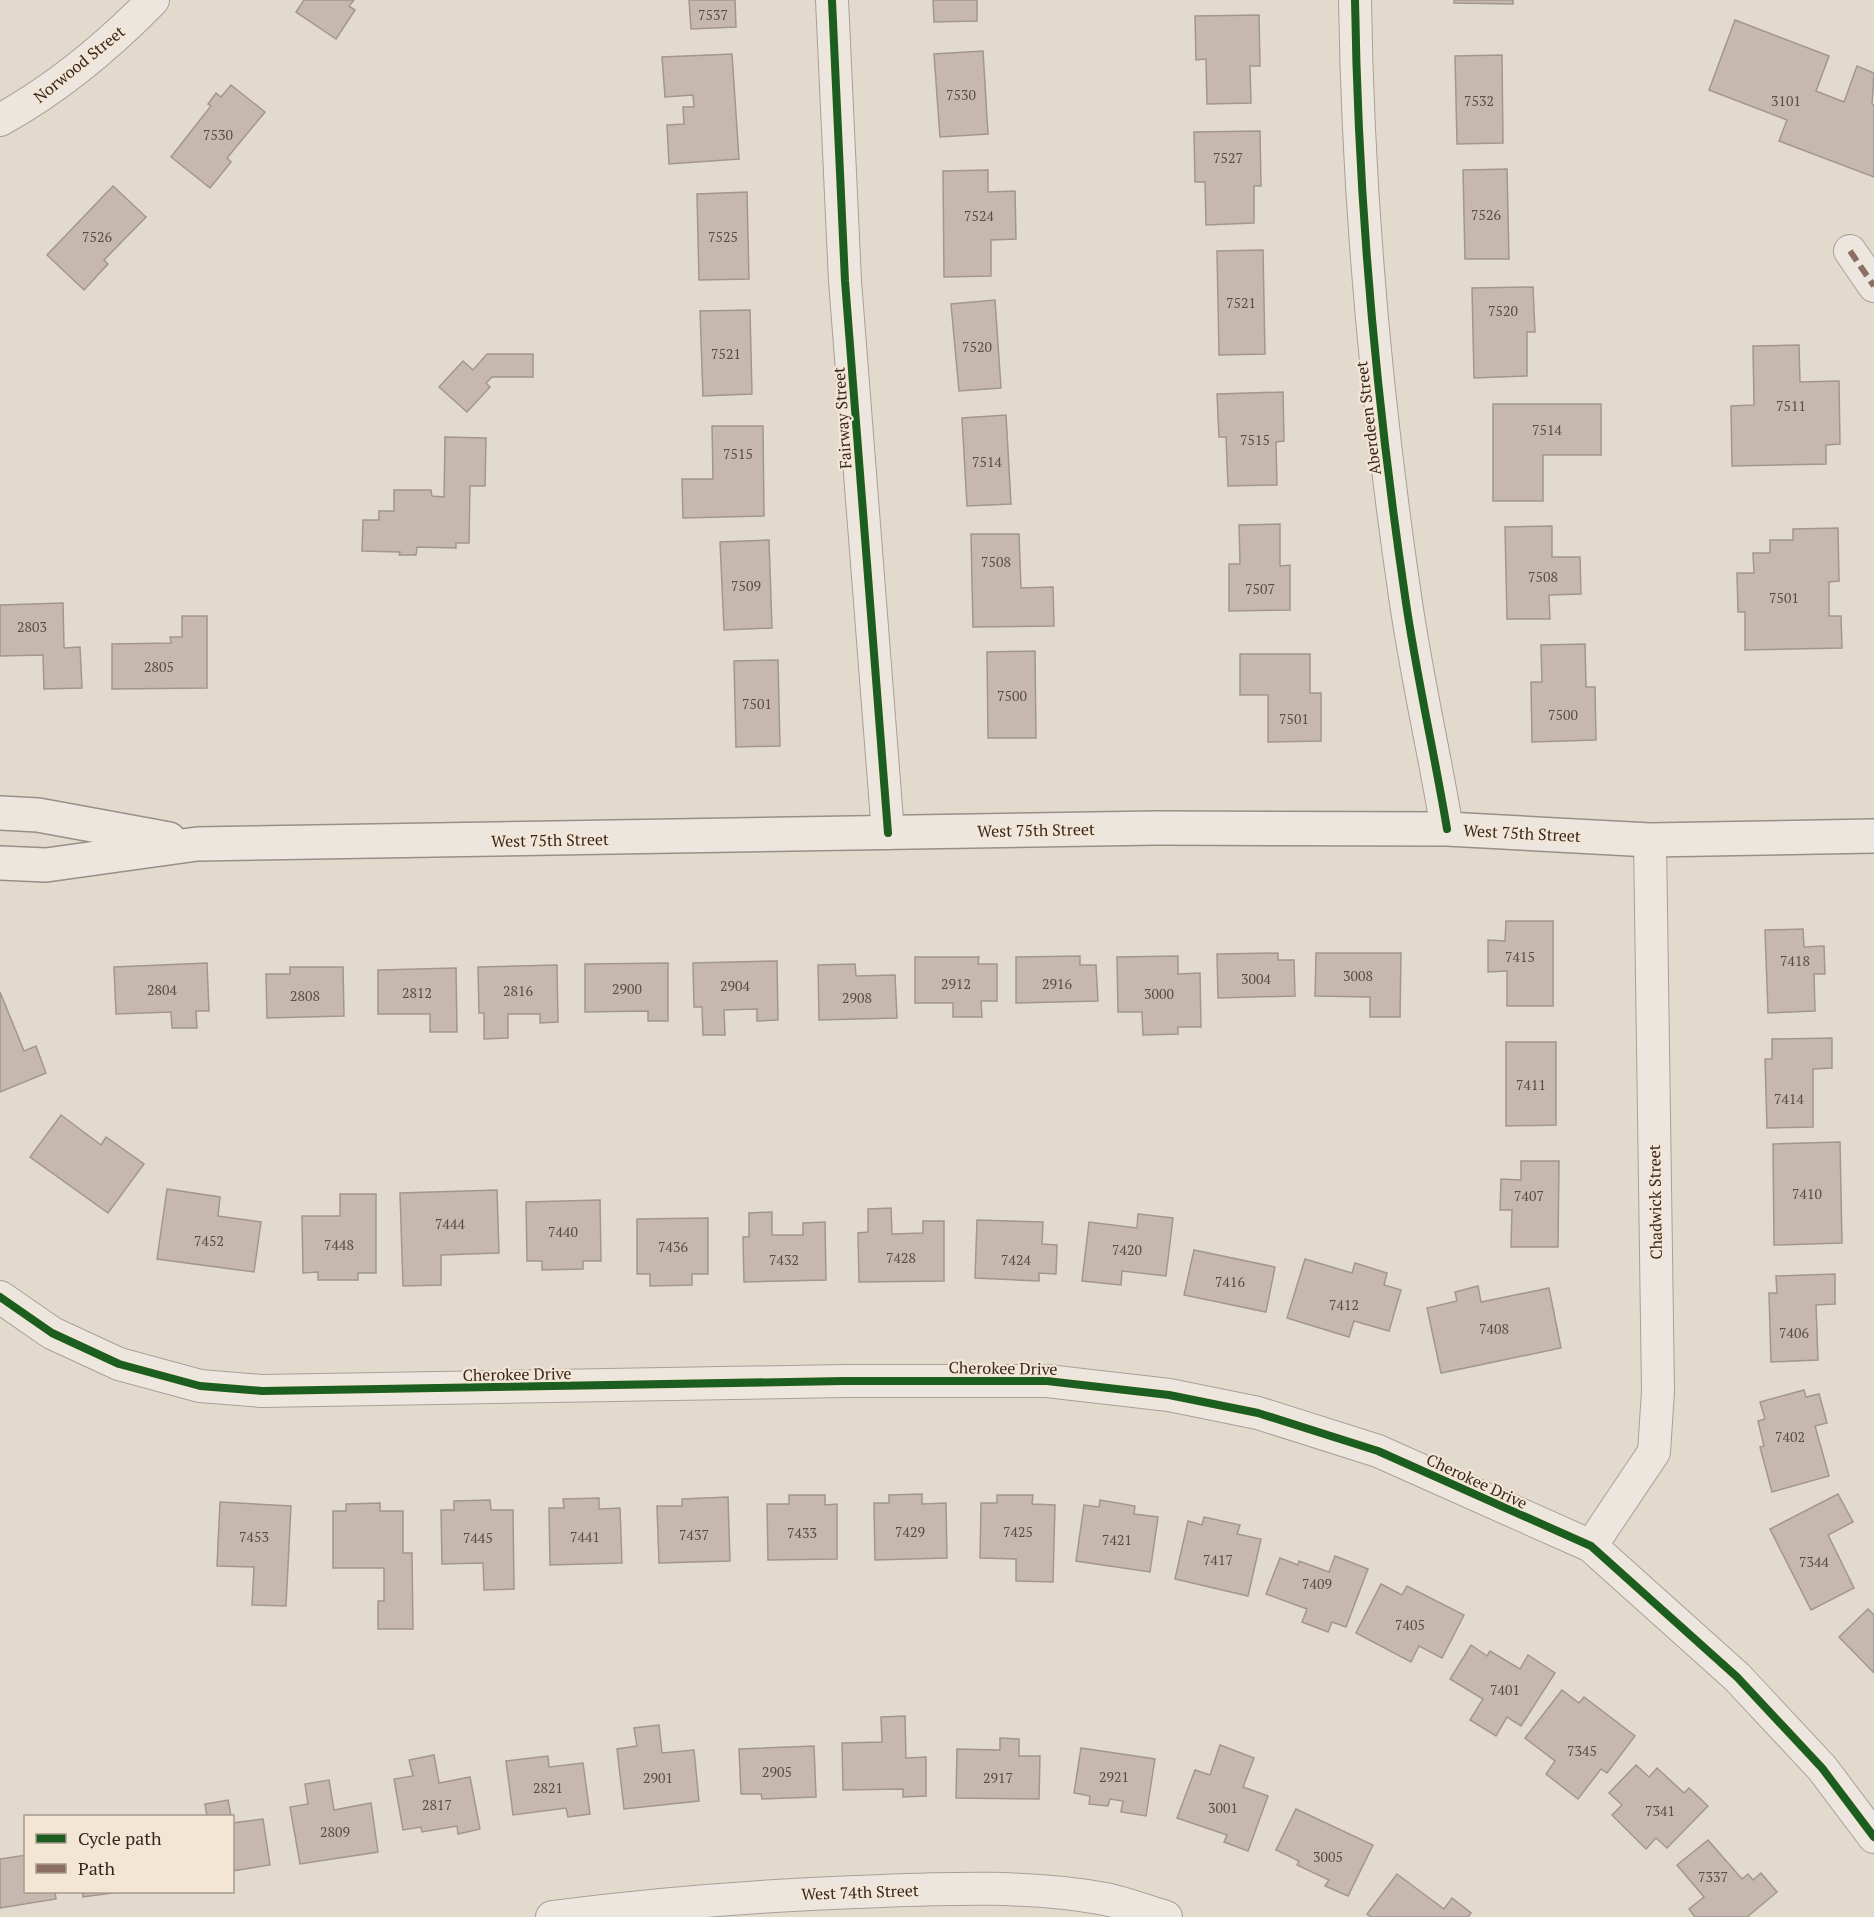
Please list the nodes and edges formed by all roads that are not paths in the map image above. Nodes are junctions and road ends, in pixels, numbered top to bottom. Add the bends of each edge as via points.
1 (153, 0) edge
2 (831, 0) edge
3 (1354, 0) edge
4 (0, 120) edge
5 (1851, 251) dead end
6 (1874, 286) edge
7 (0, 813) edge
8 (1447, 829) junction
9 (888, 833) junction
10 (1874, 836) edge
11 (1650, 840) junction
12 (197, 844) junction
13 (0, 863) edge
14 (0, 1297) edge
15 (1592, 1546) junction
16 (1874, 1837) edge
17 (552, 1917) edge
18 (1166, 1917) edge

1 - 4 street, Norwood Street via 111,43 37,100
2 - 9 street, Fairway Street via 846,292
3 - 8 street, Aberdeen Street via 1373,340 1406,600
5 - 6 street
7 - 12 main road, West 75th Street via 38,815
8 - 9 main road, West 75th Street via 1156,828
8 - 11 main road, West 75th Street
9 - 12 main road, West 75th Street
10 - 11 main road, West 75th Street
11 - 15 street, Chadwick Street via 1658,1391 1654,1452
12 - 13 main road, West 75th Street via 46,865
14 - 15 street, Cherokee Drive via 52,1333 118,1364 200,1386 262,1392 1047,1381 1169,1395 1258,1413 1378,1450
15 - 16 street, Cherokee Drive via 1737,1677 1822,1768
17 - 18 street, West 74th Street via 747,1896 947,1889 1040,1891 1106,1899

